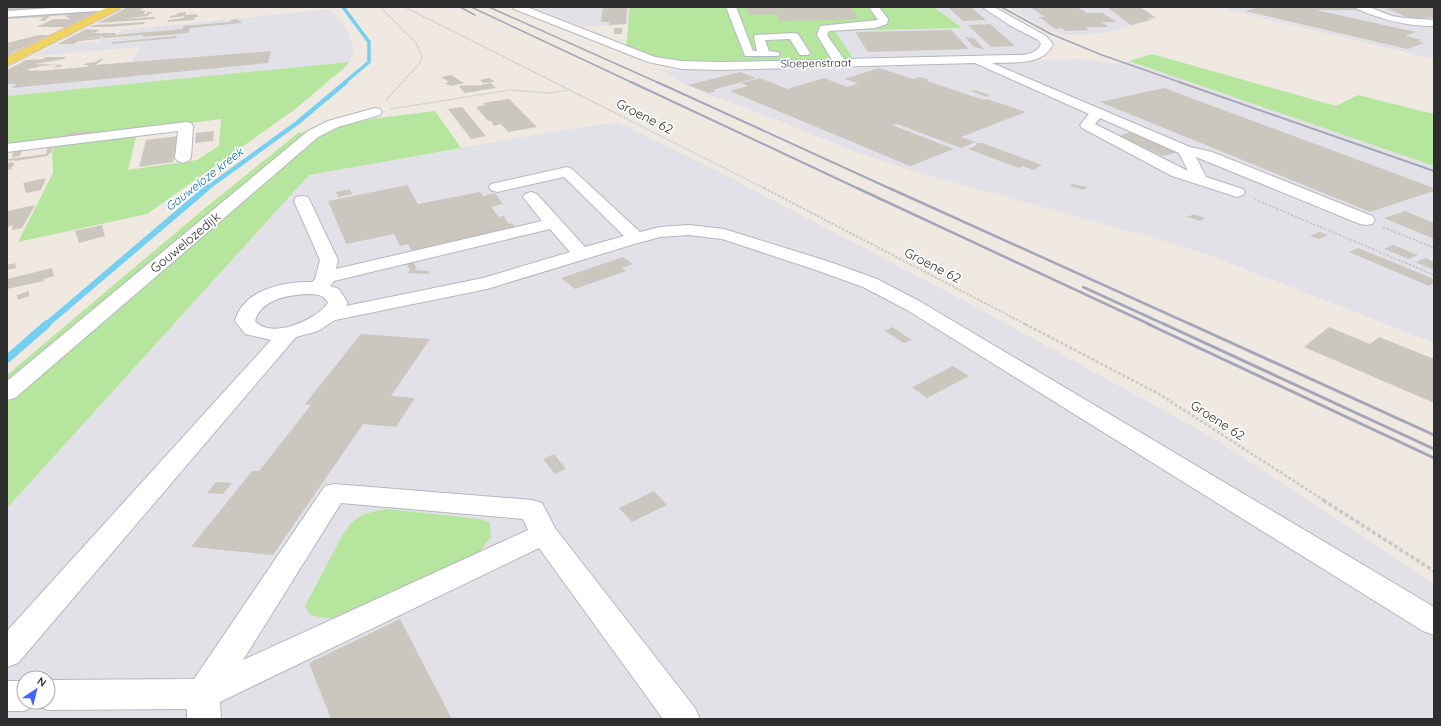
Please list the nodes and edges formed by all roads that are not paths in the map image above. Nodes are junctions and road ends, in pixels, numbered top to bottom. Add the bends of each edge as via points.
1 (112, 7) edge
2 (116, 7) edge
3 (518, 7) edge
4 (731, 7) edge
5 (874, 7) edge
6 (987, 7) edge
7 (1361, 7) edge
8 (7, 14) edge
9 (1434, 23) edge
10 (804, 53) junction
11 (833, 53) junction
12 (764, 54) junction
13 (973, 60) junction
14 (7, 62) edge
15 (840, 63) junction
16 (375, 112) road end
17 (1098, 112) junction
18 (7, 148) edge
19 (1185, 150) junction
20 (183, 158) dead end
21 (1200, 180) junction
22 (497, 187) dead end
23 (1238, 192) road end
24 (531, 196) dead end
25 (302, 201) dead end
26 (1366, 220) road end
27 (554, 222) junction
28 (636, 238) junction
29 (386, 248) dead end
30 (582, 254) junction
31 (323, 275) junction
32 (331, 315) junction
33 (289, 333) junction
34 (7, 393) edge
35 (544, 534) junction
36 (1434, 622) edge
37 (7, 653) edge
38 (56, 696) edge
39 (204, 706) edge
40 (683, 719) edge

1 - 8 street
2 - 14 main road
3 - 15 street, Sloepenstraat via 638,56 666,63 721,66
4 - 12 street via 749,54
5 - 11 street via 883,22 875,25 824,28 822,35
6 - 13 street, Sloepenstraat via 1042,38 1047,44 1046,49 1025,58
7 - 9 street via 1393,20
10 - 11 street
10 - 12 street
10 - 12 street via 794,36 760,33
11 - 15 street
13 - 15 street, Sloepenstraat
13 - 17 street
16 - 34 street, Gouwelozedijk via 333,124 313,134
17 - 19 street
17 - 21 street via 1087,124 1178,173
18 - 20 street via 186,126
19 - 21 street
19 - 26 street via 1207,154
21 - 23 street
22 - 28 street via 567,172
24 - 27 street
25 - 31 street
27 - 30 street
27 - 31 street
28 - 30 street
28 - 36 street via 660,232 689,230 724,234 870,283 914,306
29 - 31 street
30 - 32 street via 488,283
31 - 32 street via 338,303
31 - 33 street via 297,288 277,292 259,301 248,311 245,321 252,330 268,334
32 - 33 street via 313,326
33 - 37 street
35 - 39 street
35 - 39 street via 532,510 334,493
35 - 40 street
38 - 39 street

